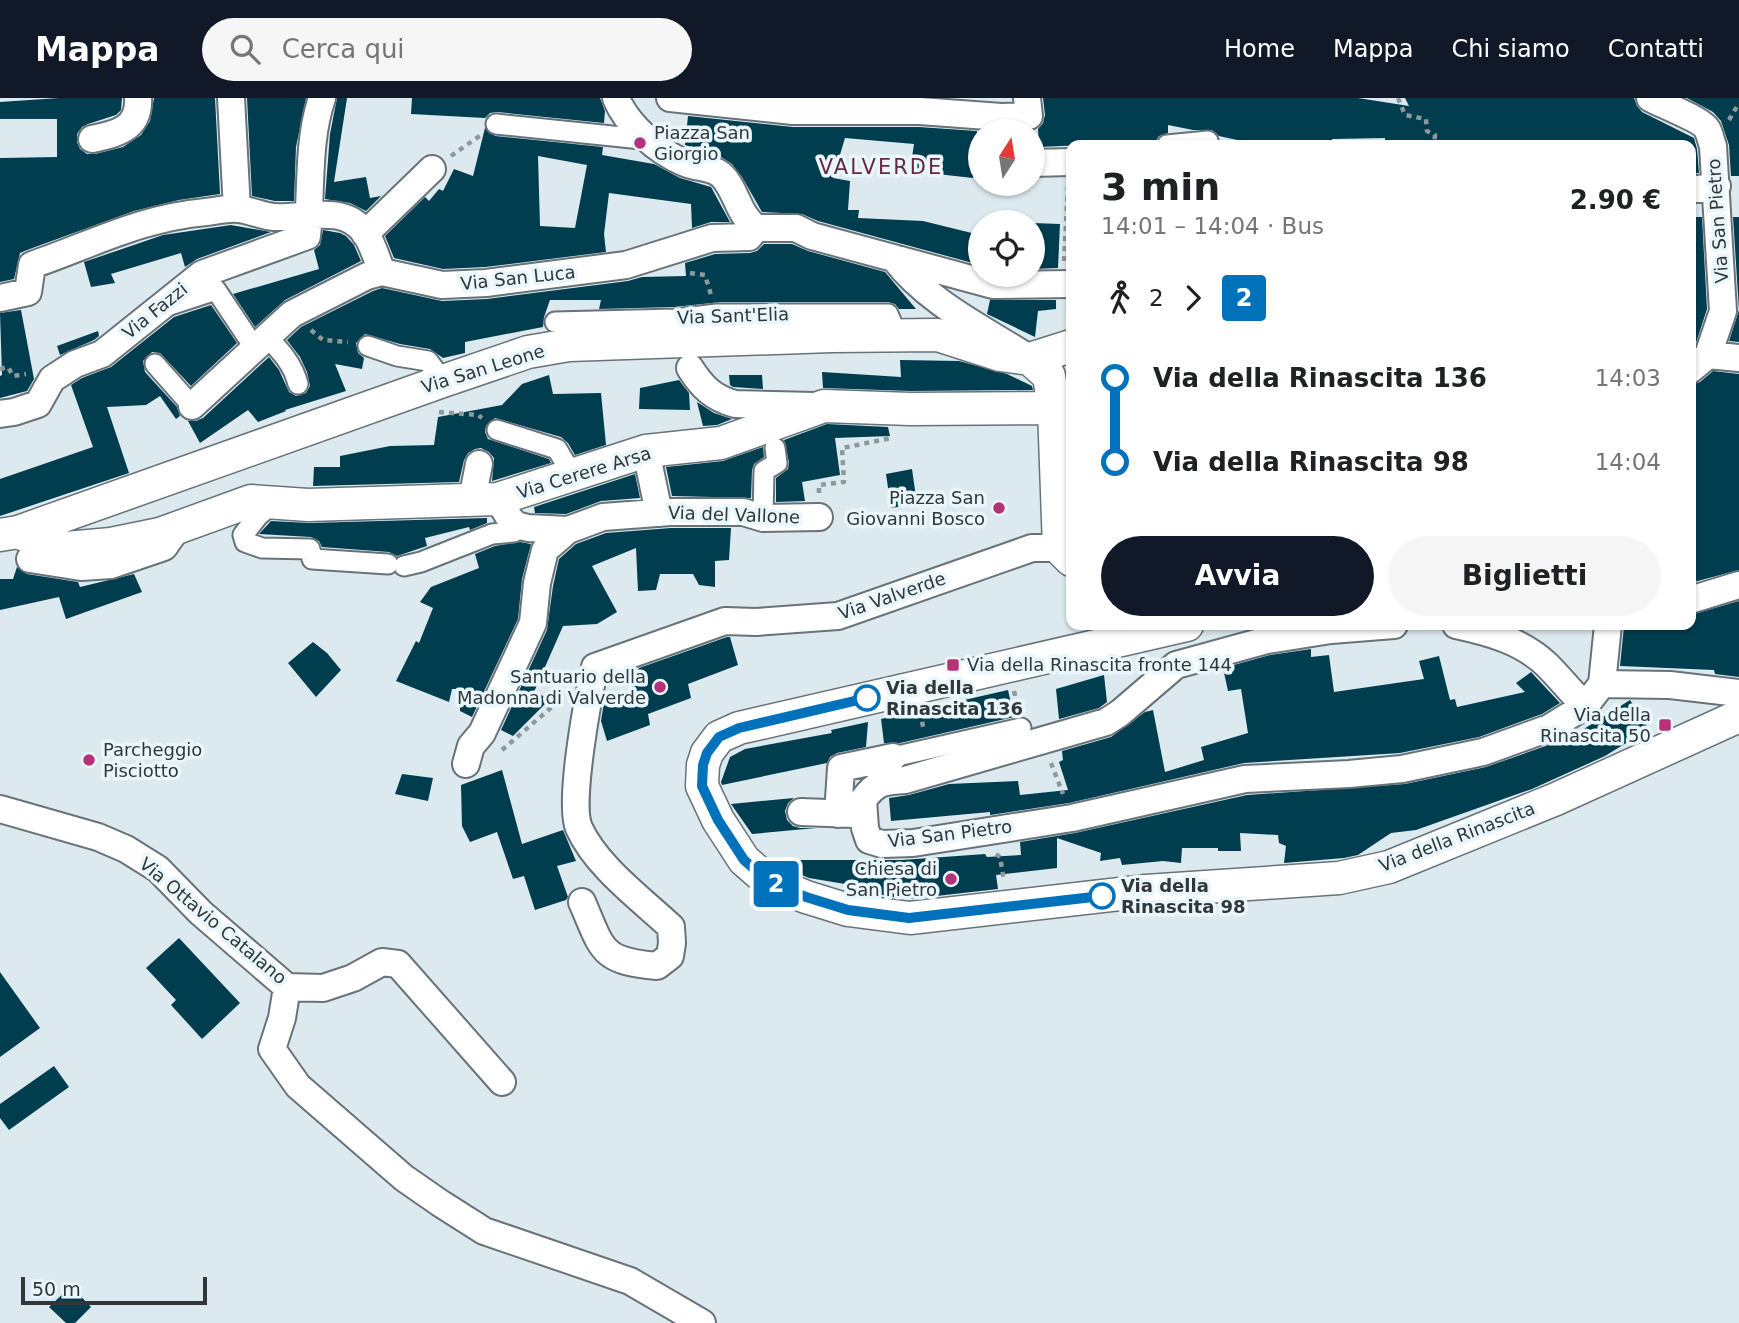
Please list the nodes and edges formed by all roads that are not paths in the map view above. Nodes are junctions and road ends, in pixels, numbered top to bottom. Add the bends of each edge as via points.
1 (138, 98) edge
2 (231, 98) edge
3 (322, 98) edge
4 (616, 98) edge
5 (670, 98) edge
6 (1650, 98) edge
7 (1029, 115) edge
8 (496, 124) road end
9 (92, 139) dead end
10 (651, 140) junction
11 (1045, 166) edge
12 (432, 169) road end
13 (1066, 170) edge
14 (1717, 186) junction
15 (1696, 189) edge
16 (237, 209) junction
17 (309, 215) junction
18 (757, 229) junction
19 (365, 234) junction
20 (894, 258) junction
21 (382, 272) junction
22 (1066, 284) edge
23 (0, 298) edge
24 (159, 308) junction
25 (555, 322) dead end
26 (897, 335) junction
27 (260, 342) junction
28 (368, 346) road end
29 (1066, 348) edge
30 (1739, 358) edge
31 (1030, 359) junction
32 (1699, 362) edge
33 (155, 364) dead end
34 (690, 368) dead end
35 (298, 384) dead end
36 (434, 384) junction
37 (192, 406) joint
38 (824, 406) junction
39 (1054, 408) junction
40 (0, 414) edge
41 (497, 430) road end
42 (774, 436) junction
43 (646, 451) junction
44 (479, 464) dead end
45 (572, 474) junction
46 (485, 499) junction
47 (276, 501) junction
48 (659, 513) junction
49 (819, 517) road end
50 (762, 519) junction
51 (516, 525) junction
52 (568, 530) junction
53 (16, 542) edge
54 (1065, 554) edge
55 (1739, 585) edge
56 (1696, 598) edge
57 (1165, 630) edge
58 (1331, 630) edge
59 (1476, 630) edge
60 (1607, 630) edge
61 (1602, 684) junction
62 (1739, 693) edge
63 (1585, 706) junction
64 (1739, 716) edge
65 (1024, 736) junction
66 (893, 757) joint
67 (466, 764) road end
68 (0, 809) edge
69 (801, 812) dead end
70 (851, 814) junction
71 (582, 902) dead end
72 (287, 986) junction
73 (502, 1082) dead end
74 (702, 1323) edge

1 - 9 street via 139,108 119,134
2 - 16 street
3 - 17 street via 310,164
4 - 10 street via 623,115
5 - 7 street via 793,111
6 - 14 street, Via San Pietro via 1701,121 1708,130
8 - 10 street
10 - 18 street via 687,164 714,170 725,178 746,219
11 - 13 street
12 - 19 street
14 - 15 street
14 - 32 street, Via San Pietro via 1723,311
16 - 17 street via 274,217
16 - 23 street via 174,215 101,237 32,265 28,292
17 - 19 street via 342,217
17 - 24 street, Via Fazzi via 307,236 202,274
18 - 20 street via 796,228
18 - 21 street, Via San Luca via 749,237 712,238 626,265 486,283 442,285
19 - 21 street
20 - 22 street via 993,285
20 - 31 street, Via Valverde via 945,304
21 - 27 street via 292,314
24 - 27 street via 216,290
24 - 40 street, Via Fazzi via 102,355 75,364 52,379 38,404
25 - 26 street, Via Sant'Elia via 717,314 888,314
26 - 31 street, Via San Leone via 937,335 1000,355
26 - 36 street, Via San Leone via 569,345 528,352
27 - 35 street via 282,353
27 - 37 street
28 - 36 street via 428,361
29 - 31 street
30 - 32 street
31 - 39 street, Via Valverde via 1049,376
33 - 37 street
34 - 38 street via 708,391 723,401
36 - 53 street, Via San Leone
38 - 39 street, Via Cerere Arsa
38 - 42 street, Via Cerere Arsa
39 - 54 street, Via Valverde
41 - 45 street via 557,449
42 - 43 street, Via Cerere Arsa
42 - 50 street via 777,463 764,471
43 - 45 street, Via Cerere Arsa
43 - 48 street
44 - 46 street
45 - 46 street, Via Cerere Arsa
46 - 47 street, Via Cerere Arsa via 308,505
46 - 51 street
47 - 51 street via 243,535 246,542 262,548 310,549 312,559 396,565 421,562 492,534 514,532
47 - 53 street, Via Cerere Arsa via 251,501 160,534 111,544 66,548
48 - 50 street, Via del Vallone via 743,512
48 - 52 street, Via del Vallone via 603,517
49 - 50 street, Via del Vallone
51 - 52 street, Via del Vallone
52 - 67 street, Via del Vallone via 545,550 533,623
54 - 71 street, Via Valverde via 1032,548 838,616 725,621 595,667 574,803 578,827 595,855 671,928 670,956 657,966 608,954
55 - 56 street
57 - 64 street, Via della Rinascita via 739,728 719,737 707,753 702,786 744,860 768,881 848,910 909,918 1146,891 1339,878 1389,867 1556,799
58 - 65 street via 1267,640 1176,665 1106,722
59 - 63 street via 1522,647 1546,664
60 - 61 street
61 - 62 street
61 - 63 street, Via San Pietro
63 - 70 street, Via San Pietro via 1549,728 1483,752 1402,769 1245,779 1072,818 913,843 869,840
65 - 66 street
65 - 70 street via 905,779 872,786
66 - 70 street via 841,768
68 - 72 street, Via Ottavio Catalano via 126,849 158,869 201,913
69 - 70 street
72 - 73 street, Via Ottavio Catalano via 323,988 382,962 398,964
72 - 74 street via 272,1049 298,1086 404,1178 484,1231 630,1281

